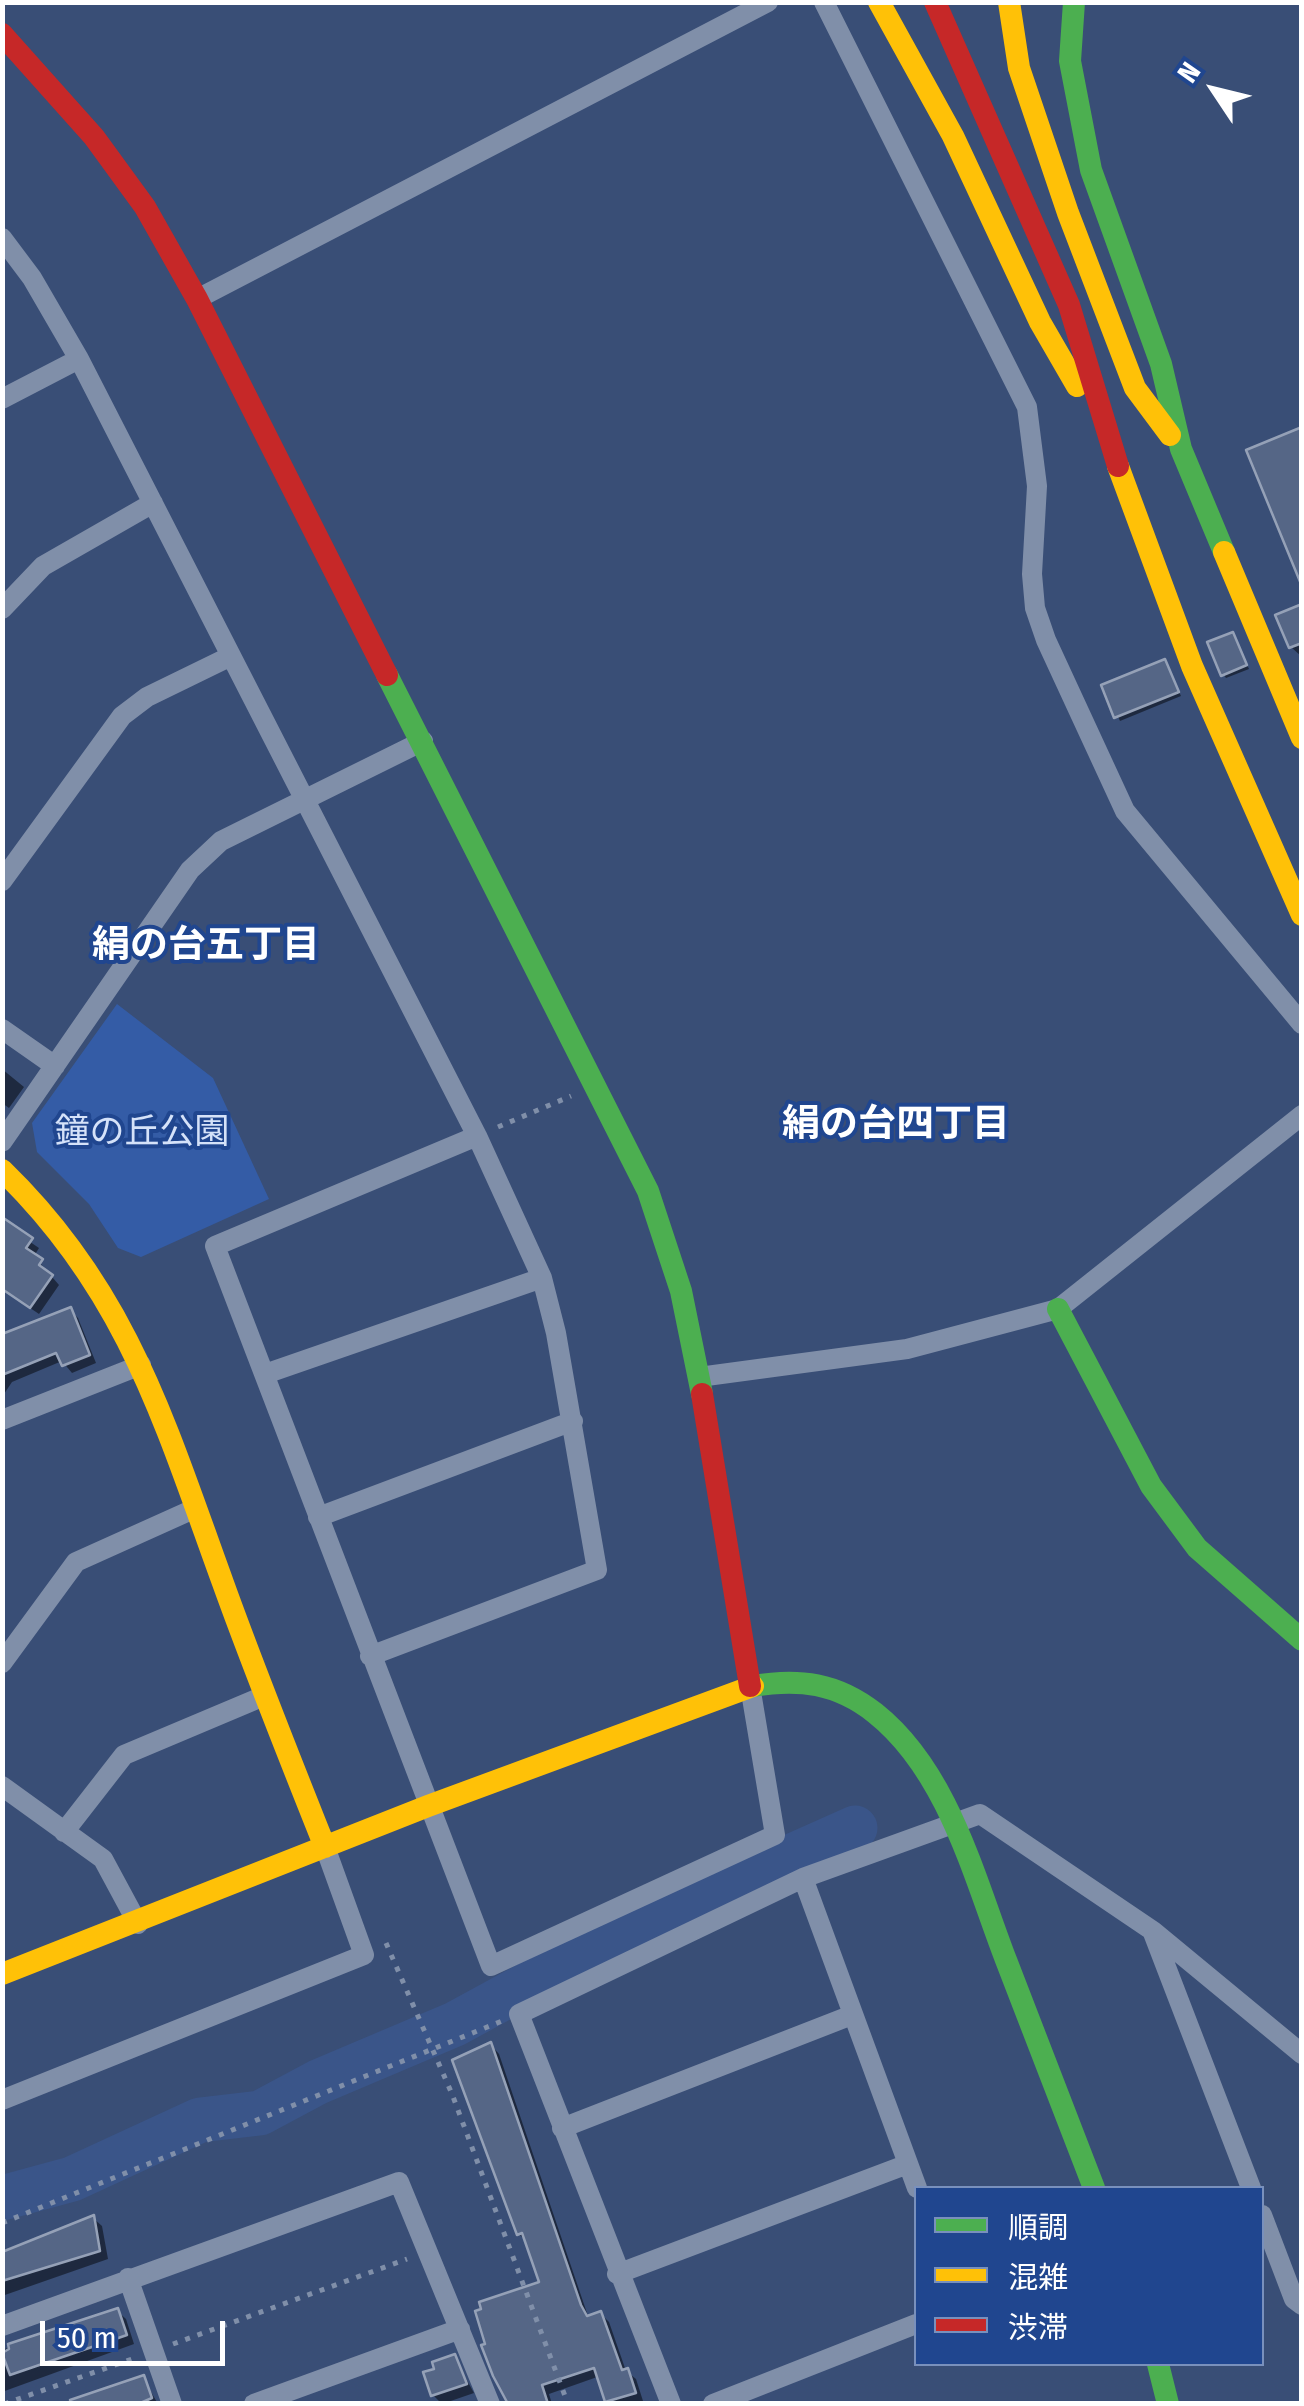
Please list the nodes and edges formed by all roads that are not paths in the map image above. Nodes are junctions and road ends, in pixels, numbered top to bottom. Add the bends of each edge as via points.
1 (768, 2) edge
2 (824, 2) edge
3 (879, 2) edge
4 (935, 2) edge
5 (1009, 2) edge
6 (1074, 2) edge
7 (2, 34) edge
8 (2, 238) edge
9 (197, 298) junction
10 (79, 359) junction
11 (2, 399) edge
12 (1109, 440) junction
13 (1181, 449) junction
14 (153, 503) junction
15 (2, 609) edge
16 (230, 657) junction
17 (1302, 738) edge
18 (422, 741) junction
19 (302, 802) junction
20 (2, 881) edge
21 (1302, 915) edge
22 (1302, 1024) edge
23 (2, 1029) edge
24 (54, 1066) junction
25 (1302, 1115) edge
26 (477, 1136) junction
27 (2, 1142) edge
28 (2, 1170) edge
29 (542, 1278) junction
30 (1058, 1309) junction
31 (140, 1365) junction
32 (265, 1374) junction
33 (700, 1377) junction
34 (2, 1420) edge
35 (573, 1421) junction
36 (196, 1508) junction
37 (318, 1516) junction
38 (1302, 1640) edge
39 (370, 1656) junction
40 (2, 1663) edge
41 (750, 1686) junction
42 (264, 1696) junction
43 (2, 1786) edge
44 (428, 1806) junction
45 (952, 1821) junction
46 (64, 1832) junction
47 (324, 1847) junction
48 (803, 1878) junction
49 (138, 1924) junction
50 (1152, 1931) junction
51 (2, 1974) edge
52 (852, 2016) junction
53 (1302, 2054) edge
54 (2, 2100) edge
55 (562, 2128) junction
56 (908, 2164) junction
57 (917, 2186) edge
58 (1093, 2186) edge
59 (1250, 2186) edge
60 (1264, 2220) edge
61 (617, 2274) junction
62 (128, 2278) junction
63 (1302, 2305) edge
64 (914, 2325) edge
65 (2, 2326) edge
66 (460, 2329) junction
67 (1158, 2366) edge
68 (172, 2404) edge
69 (254, 2404) edge
70 (490, 2404) edge
71 (671, 2404) edge
72 (713, 2404) edge
73 (1168, 2404) edge

1 - 9 street
2 - 22 street via 1027,407 1035,448 1035,608 1101,760 1146,840
3 - 12 main road via 953,136 1040,322
4 - 12 main road via 1069,304
5 - 13 main road via 1035,120 1135,388
6 - 13 main road via 1070,62 1076,106
7 - 9 main road via 94,137 145,207
8 - 10 street
9 - 18 main road
10 - 11 street
10 - 14 street
12 - 21 main road via 1192,666
13 - 17 main road
14 - 15 street via 43,566
14 - 16 street
16 - 19 street
16 - 20 street via 147,696 122,716
18 - 19 street
18 - 33 main road via 648,1191 682,1291
19 - 24 street via 222,841 190,870
19 - 26 street
23 - 24 street
24 - 27 street
25 - 30 street
26 - 29 street
26 - 32 street via 215,1246
28 - 31 main road via 70,1236 103,1286
29 - 32 street
29 - 35 street
30 - 33 street via 907,1349
30 - 38 main road via 1151,1486 1197,1548
31 - 34 street
31 - 36 main road
32 - 37 street
33 - 41 main road
35 - 37 street
35 - 39 street via 598,1570
36 - 40 street via 76,1562
36 - 42 main road
37 - 39 street
39 - 44 street
41 - 44 main road
41 - 44 street via 775,1834 491,1966
41 - 45 main road via 803,1680 843,1694 890,1725 924,1764
42 - 46 street via 124,1756
42 - 47 main road
43 - 46 street
44 - 47 main road
45 - 48 street
45 - 50 street via 980,1814
45 - 58 main road
46 - 49 street via 102,1859
47 - 49 main road
47 - 54 street via 364,1954
48 - 52 street
48 - 55 street via 519,2014
49 - 51 main road
50 - 53 street
50 - 59 street
52 - 55 street
52 - 56 street
55 - 61 street
56 - 57 street
56 - 61 street
60 - 63 street
61 - 71 street
62 - 65 street
62 - 66 street via 399,2182
62 - 68 street
64 - 72 street
66 - 69 street
66 - 70 street
67 - 73 main road

